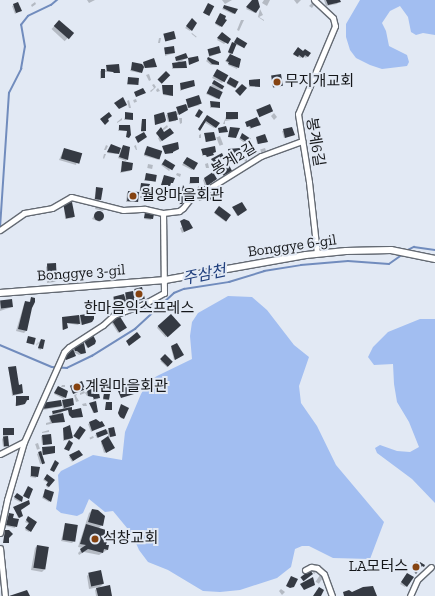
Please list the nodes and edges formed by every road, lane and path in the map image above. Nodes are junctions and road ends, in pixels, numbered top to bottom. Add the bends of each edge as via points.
1 (314, 0) edge
2 (302, 141) junction
3 (163, 213) junction
4 (2, 228) edge
5 (318, 253) junction
6 (435, 259) edge
7 (164, 280) junction
8 (0, 293) edge
9 (24, 442) junction
10 (0, 454) edge
11 (0, 533) edge
12 (0, 548) edge
13 (431, 567) dead end
14 (305, 570) dead end
15 (5, 596) edge
16 (332, 596) edge
17 (410, 596) edge

1 - 2 street, 봉계6길 via 335,22 298,110
2 - 3 street, 봉계2길 via 261,156 208,189 201,189 181,210
2 - 5 street, 봉계6길
3 - 4 street, 봉계2길 via 118,209 72,197 52,208 24,213
3 - 7 street
5 - 6 street, Bonggye 6-gil via 379,250
5 - 7 street, Bonggye 6-gil
7 - 8 street, Bonggye 3-gil
7 - 9 street via 163,295 114,315 103,326 69,347 59,362
9 - 10 street
9 - 11 street via 6,500
12 - 15 street
13 - 17 street via 417,580
14 - 16 street via 316,568 324,574

